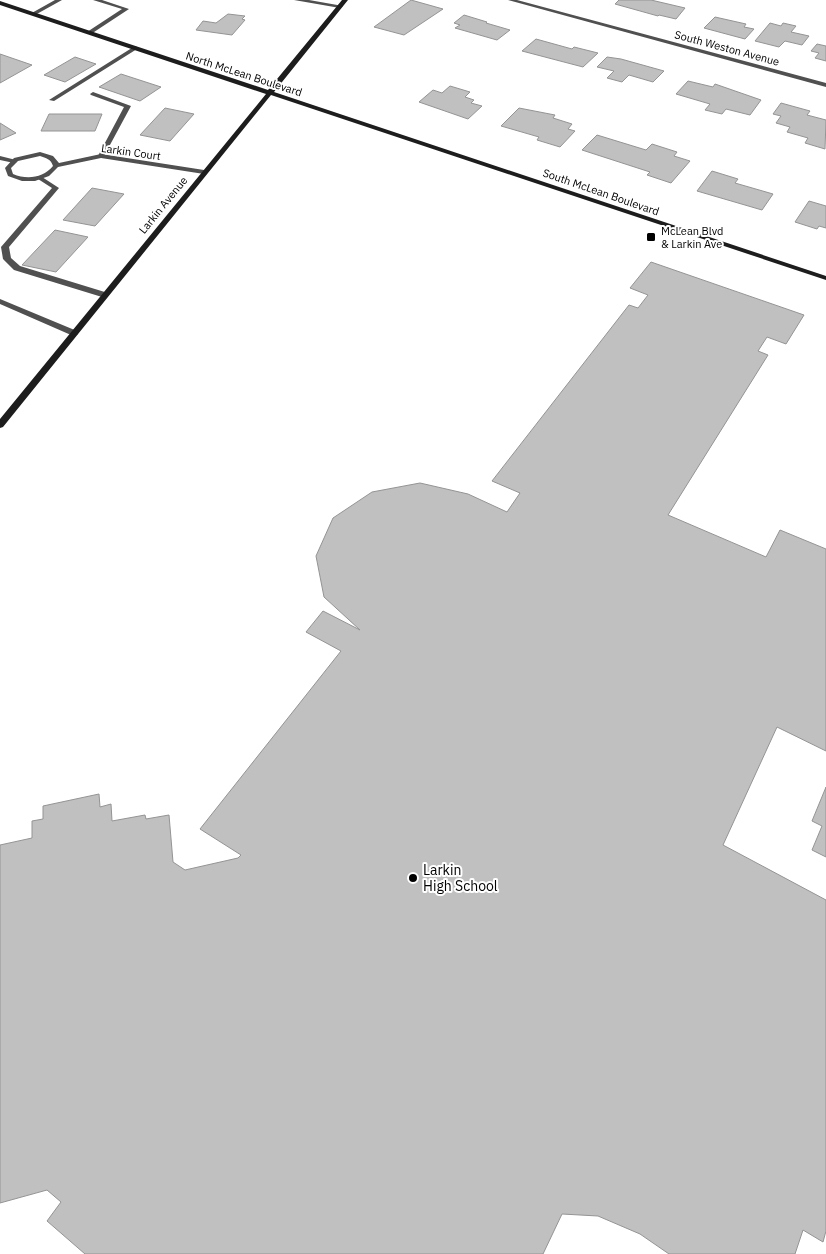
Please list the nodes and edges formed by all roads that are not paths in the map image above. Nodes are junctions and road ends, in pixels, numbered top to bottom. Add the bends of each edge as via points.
1 (59, 0) edge
2 (96, 0) edge
3 (297, 0) edge
4 (345, 0) edge
5 (511, 0) edge
6 (1, 4) edge
7 (340, 6) junction
8 (32, 14) junction
9 (89, 33) junction
10 (135, 48) junction
11 (826, 85) edge
12 (269, 92) junction
13 (93, 94) dead end
14 (52, 100) dead end
15 (101, 156) junction
16 (0, 158) edge
17 (14, 161) junction
18 (482, 164) joint
19 (56, 166) junction
20 (204, 172) junction
21 (40, 178) junction
22 (826, 278) edge
23 (105, 295) junction
24 (2, 305) edge
25 (74, 333) junction
26 (0, 424) edge

1 - 8 street
2 - 9 street via 126,9
3 - 7 street
4 - 7 main road, Larkin Avenue
5 - 11 street, South Weston Avenue
6 - 8 main road, North McLean Boulevard
7 - 12 main road, Larkin Avenue
8 - 9 main road, North McLean Boulevard
9 - 10 main road, North McLean Boulevard
10 - 12 main road, North McLean Boulevard
10 - 14 street
12 - 18 main road, North McLean Boulevard
12 - 20 main road, Larkin Avenue
13 - 15 street via 128,106
15 - 19 street, Larkin Court
15 - 20 street, Larkin Court
16 - 17 street
17 - 19 street via 40,154 52,158
17 - 21 street via 8,168 10,175 21,179
18 - 22 main road, South McLean Boulevard
19 - 21 street, Larkin Court
20 - 23 main road, Larkin Avenue
21 - 23 street via 56,188 5,247 7,259 17,268
23 - 25 main road, Larkin Avenue
24 - 25 street
25 - 26 main road, Larkin Avenue

